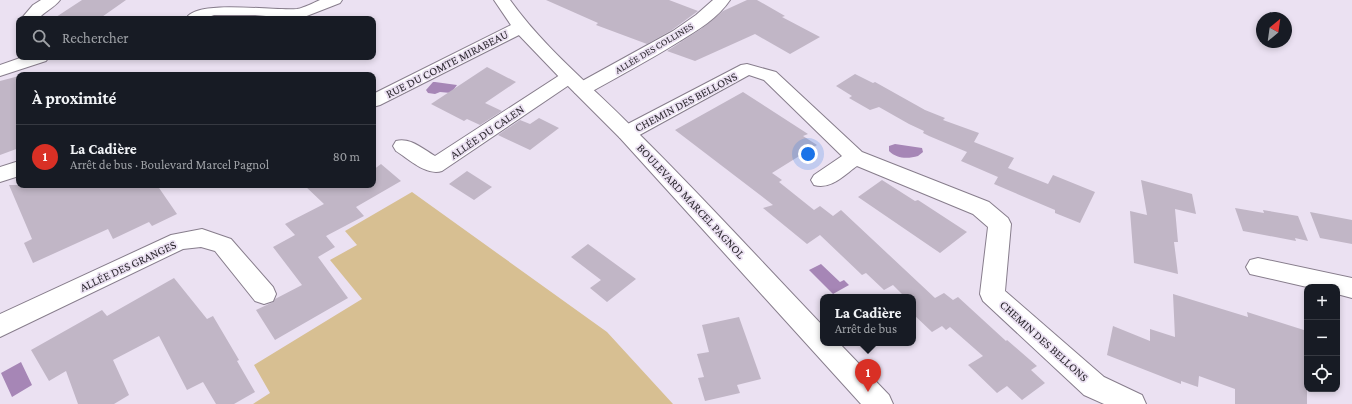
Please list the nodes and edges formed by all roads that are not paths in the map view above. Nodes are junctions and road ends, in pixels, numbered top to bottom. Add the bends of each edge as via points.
1 (52, 0) edge
2 (334, 0) edge
3 (502, 0) edge
4 (722, 0) edge
5 (251, 15) edge
6 (32, 16) edge
7 (196, 16) dead end
8 (296, 16) edge
9 (521, 27) junction
10 (30, 60) edge
11 (0, 71) edge
12 (575, 83) junction
13 (376, 100) edge
14 (627, 133) junction
15 (404, 146) dead end
16 (855, 157) junction
17 (16, 169) edge
18 (0, 175) edge
19 (822, 180) dead end
20 (1258, 267) dead end
21 (1352, 288) edge
22 (264, 294) dead end
23 (0, 326) edge
24 (820, 341) edge
25 (825, 346) edge
26 (879, 404) edge
27 (1132, 404) edge

1 - 6 street
2 - 8 street
3 - 9 street, BOULEVARD MARCEL PAGNOL
4 - 12 street, ALLÉE DES COLLINES via 711,13 628,65
5 - 7 street via 212,10
5 - 8 street
9 - 12 street, BOULEVARD MARCEL PAGNOL
9 - 13 street, RUE DU COMTE MIRABEAU
10 - 11 street
12 - 14 street, BOULEVARD MARCEL PAGNOL
12 - 15 street, ALLÉE DU CALEN via 435,166
14 - 16 street, CHEMIN DES BELLONS via 747,70 770,76
14 - 24 street, BOULEVARD MARCEL PAGNOL
16 - 19 street
16 - 27 street, CHEMIN DES BELLONS via 981,208 1000,224 992,294 1094,386
17 - 18 street
20 - 21 street
22 - 23 street, ALLÉE DES GRANGES via 223,245 202,238 179,241
25 - 26 street, BOULEVARD MARCEL PAGNOL

